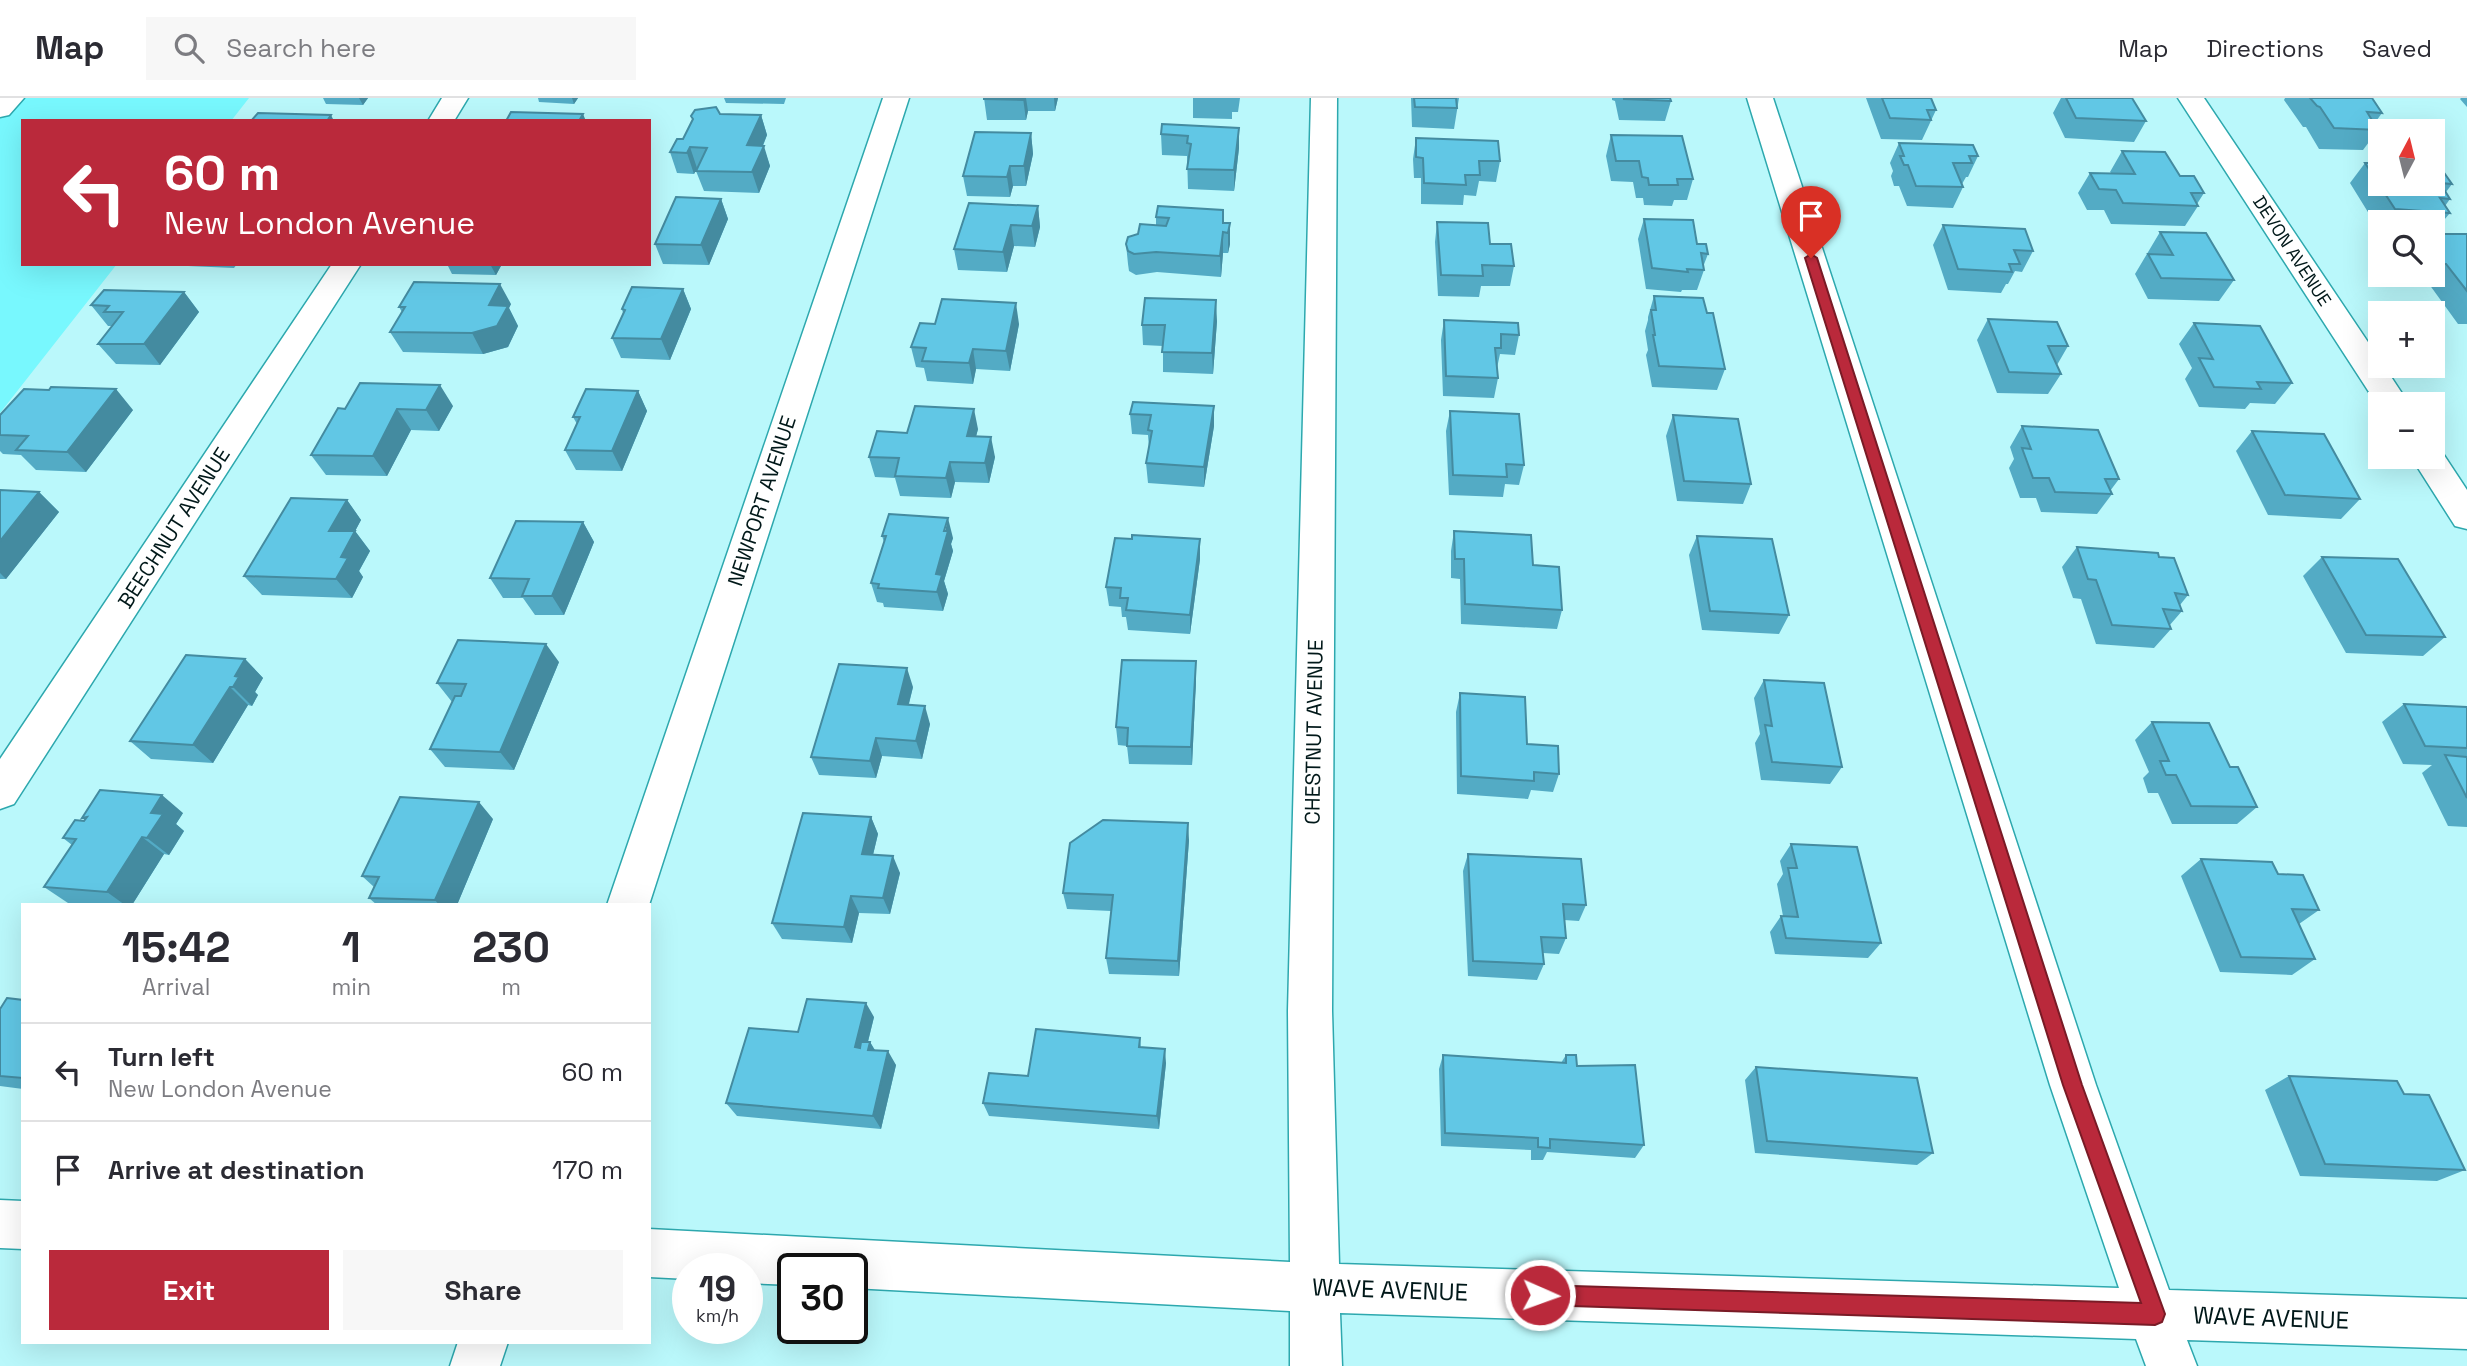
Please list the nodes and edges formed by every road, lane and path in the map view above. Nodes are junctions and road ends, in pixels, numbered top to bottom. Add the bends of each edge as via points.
1 (11, 98) edge
2 (455, 98) edge
3 (896, 98) edge
4 (1324, 98) edge
5 (1760, 98) edge
6 (2192, 98) edge
7 (0, 109) edge
8 (441, 119) edge
9 (346, 266) edge
10 (2385, 392) edge
11 (2436, 469) edge
12 (2467, 517) edge
13 (0, 792) edge
14 (629, 903) edge
15 (0, 1224) edge
16 (21, 1225) edge
17 (651, 1253) edge
18 (1316, 1288) junction
19 (2155, 1314) junction
20 (2467, 1324) edge
21 (482, 1344) edge
22 (475, 1366) edge
23 (1316, 1366) edge
24 (2171, 1366) edge

1 - 7 street
2 - 8 street
3 - 14 street, NEWPORT AVENUE
4 - 18 street, CHESTNUT AVENUE via 1310,1011
5 - 19 street via 2073,1085
6 - 10 street, DEVON AVENUE
9 - 13 street, BEECHNUT AVENUE
11 - 12 street
15 - 16 street
17 - 18 street, WAVE AVENUE
18 - 19 street, WAVE AVENUE
18 - 23 street, CHESTNUT AVENUE
19 - 20 street, WAVE AVENUE
19 - 24 street
21 - 22 street

